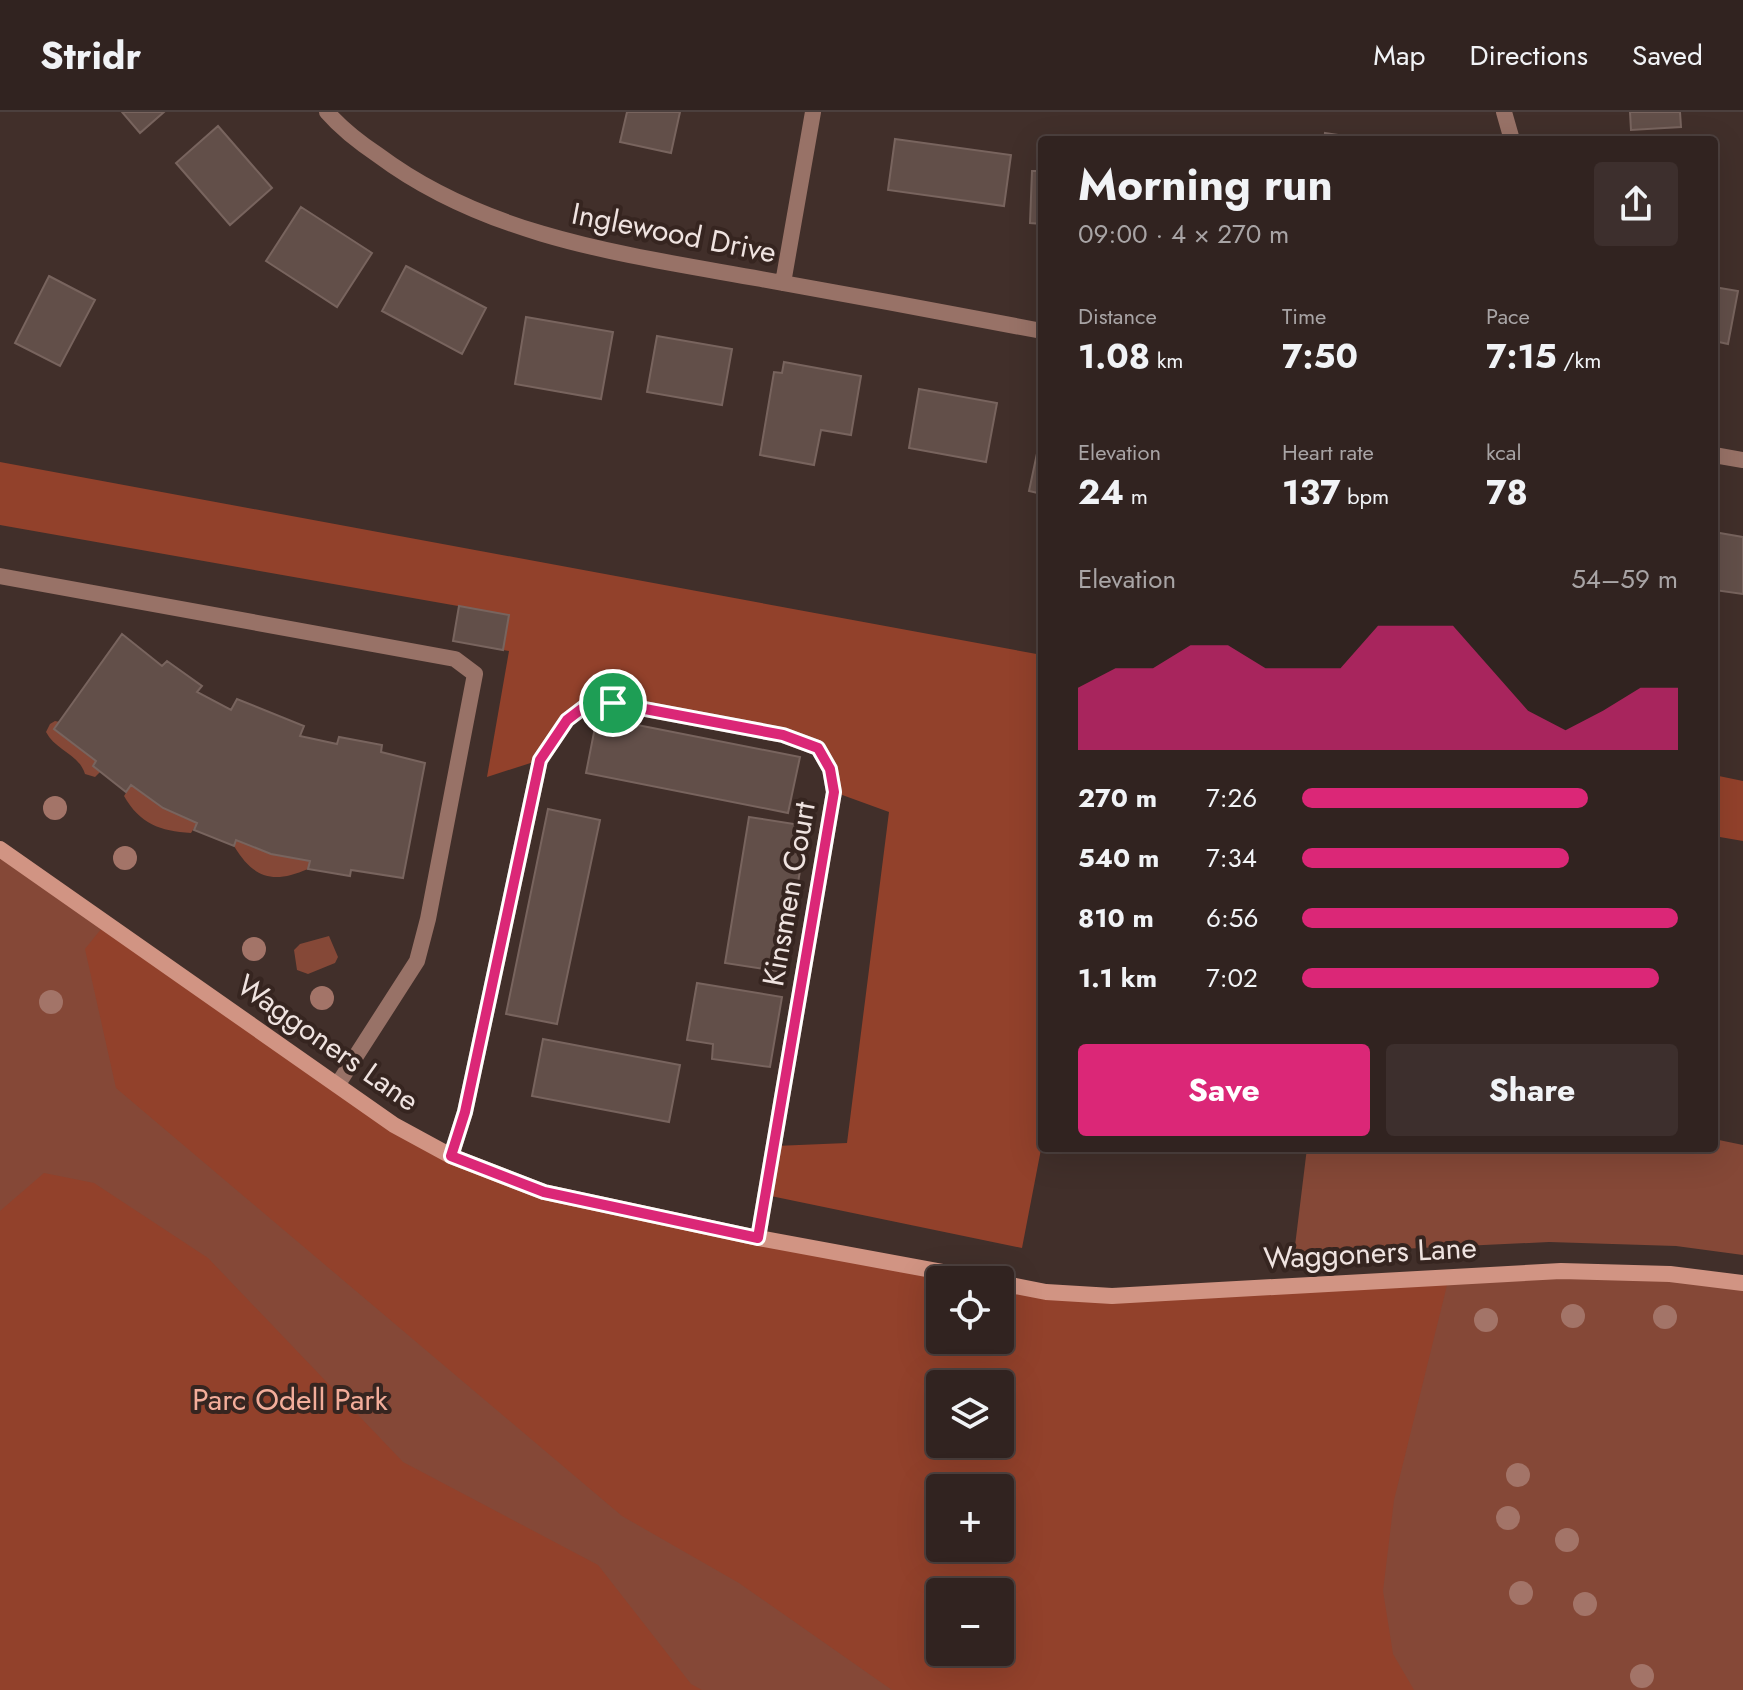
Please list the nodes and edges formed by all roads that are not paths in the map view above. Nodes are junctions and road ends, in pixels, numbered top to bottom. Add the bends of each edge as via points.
1 (327, 112) edge
2 (813, 112) edge
3 (1504, 112) edge
4 (1511, 136) edge
5 (783, 283) junction
6 (1038, 330) edge
7 (1718, 456) edge
8 (1743, 460) edge
9 (0, 576) edge
10 (0, 849) edge
11 (338, 1084) junction
12 (451, 1156) junction
13 (758, 1238) junction
14 (926, 1269) edge
15 (1743, 1283) edge
16 (1014, 1286) edge

1 - 5 street, Inglewood Drive via 404,175 501,222 628,254
2 - 5 street
3 - 4 street
5 - 6 street, Inglewood Drive
7 - 8 street
9 - 11 street via 455,659 475,674 417,961
10 - 11 street, Waggoners Lane
11 - 12 street, Waggoners Lane via 394,1125
12 - 13 street, Waggoners Lane via 544,1192
12 - 13 street, Kinsmen Court via 465,1112 540,760 567,720 588,704 613,703 783,735 818,748 830,769 834,792
13 - 14 street, Waggoners Lane
15 - 16 street, Waggoners Lane via 1670,1274 1561,1271 1112,1296

